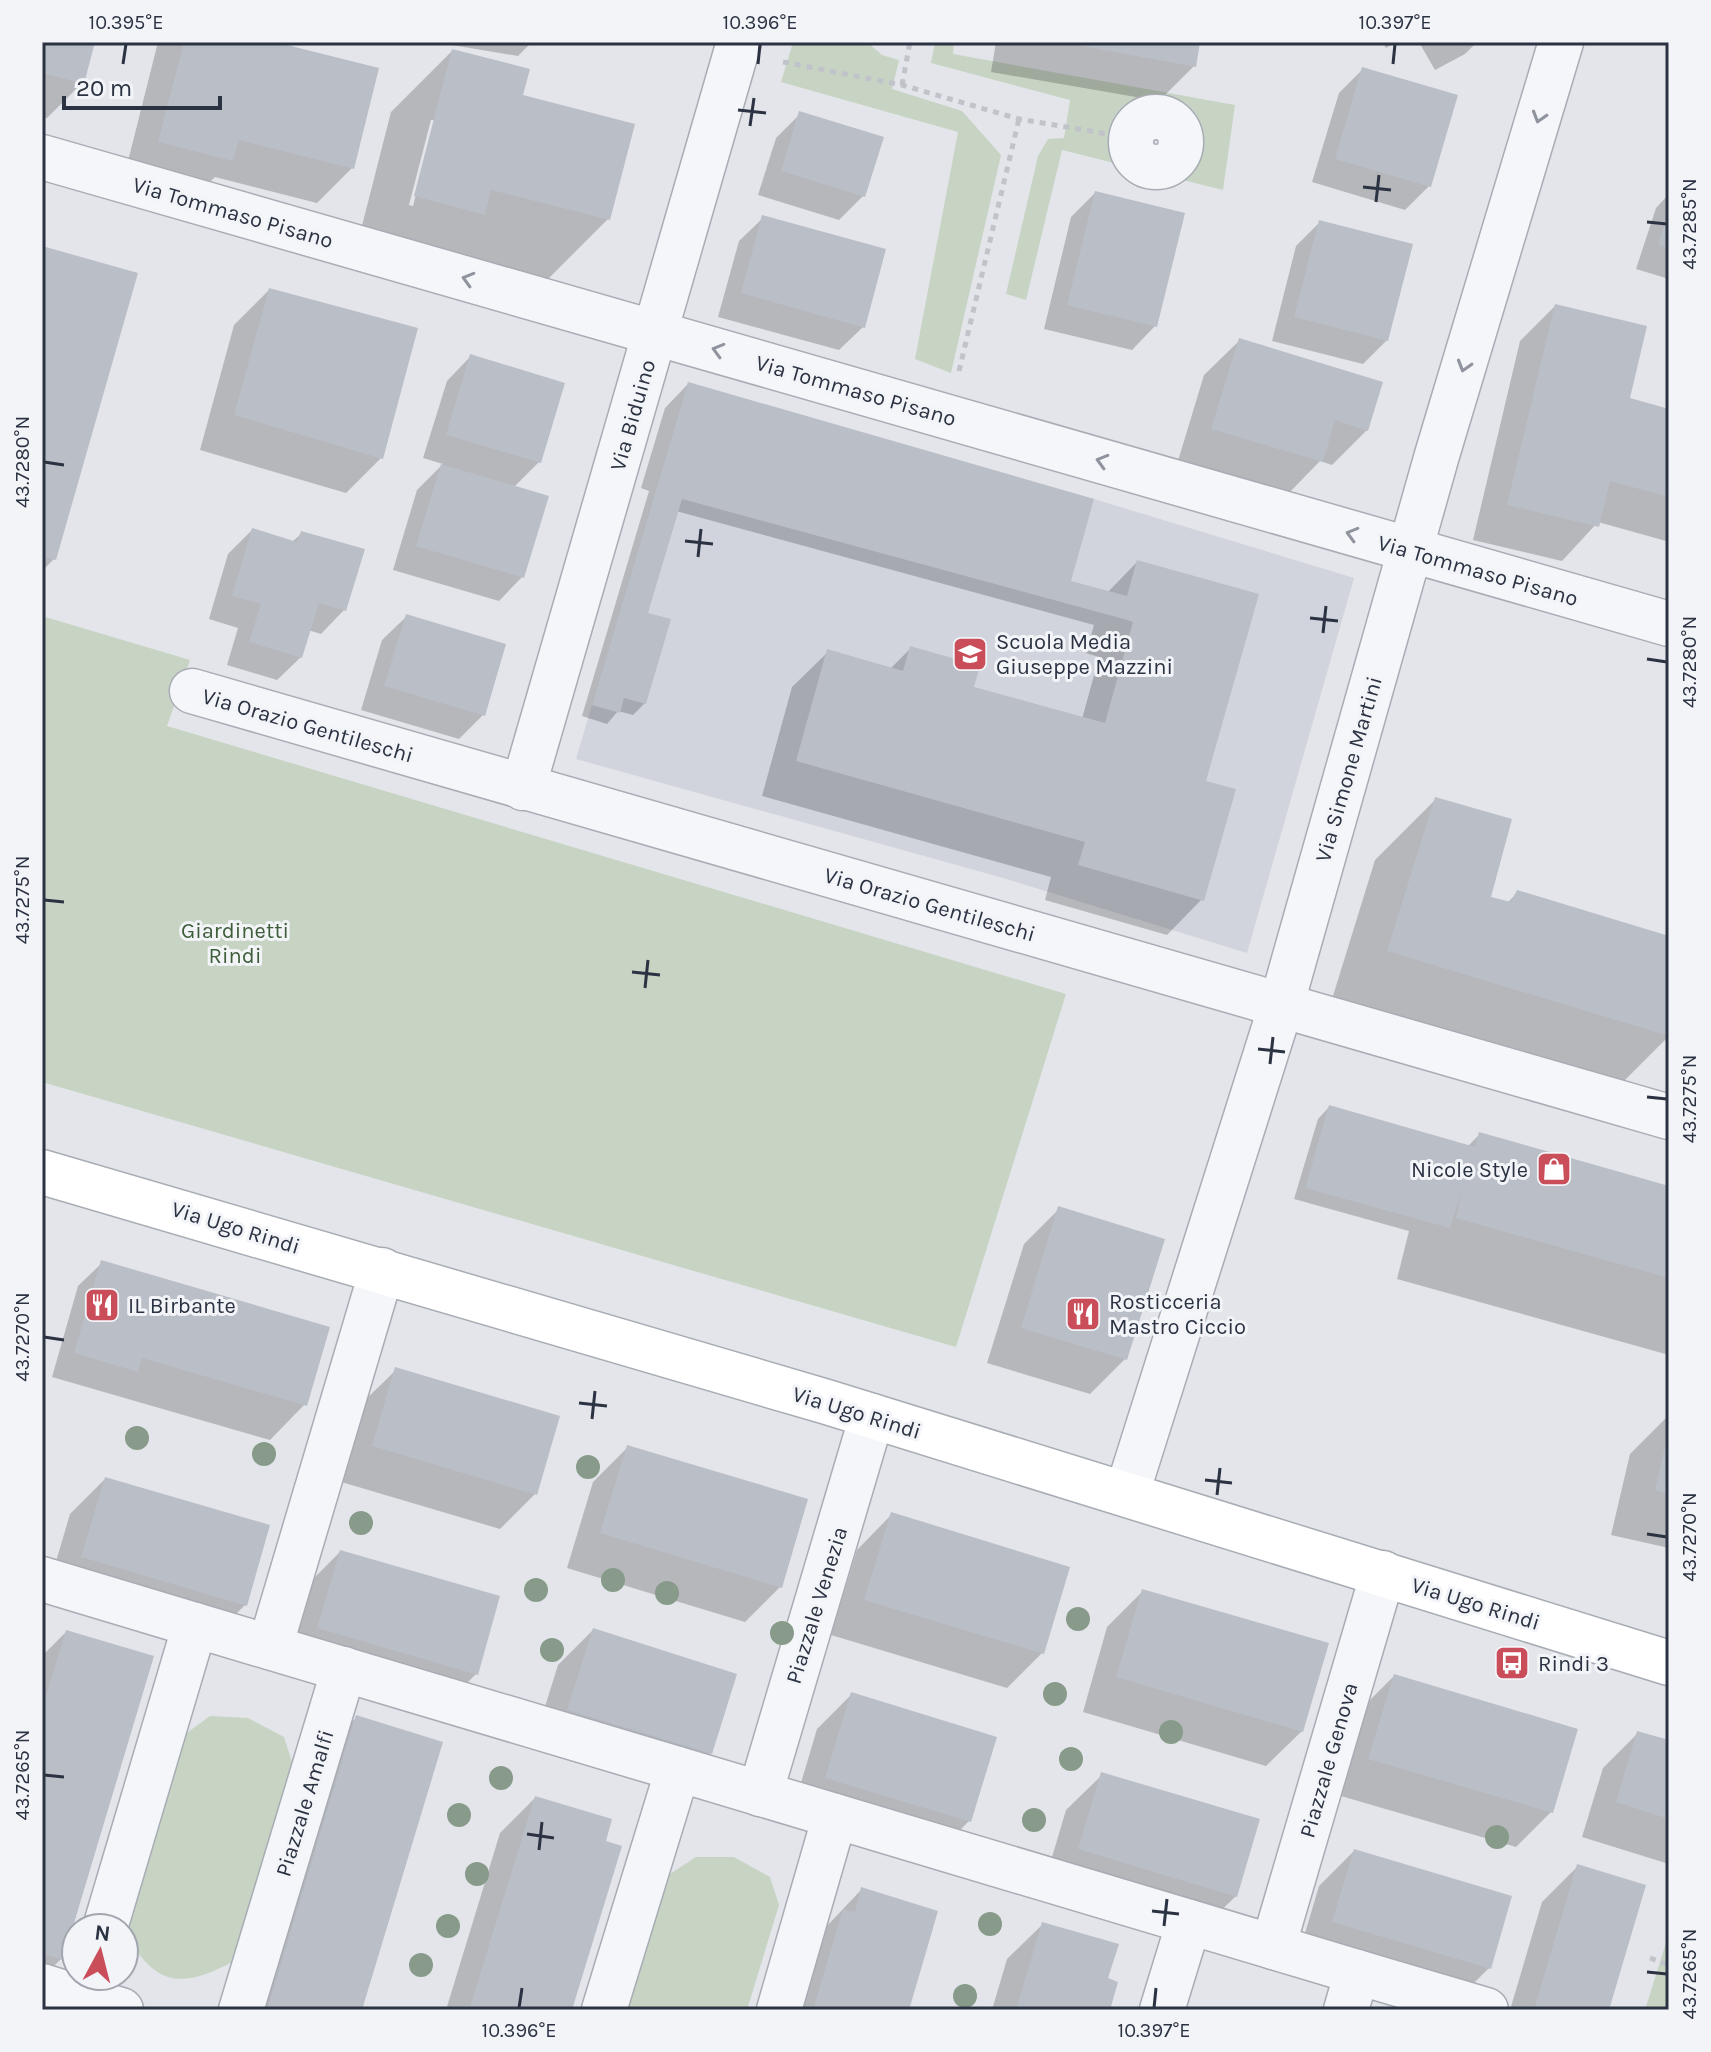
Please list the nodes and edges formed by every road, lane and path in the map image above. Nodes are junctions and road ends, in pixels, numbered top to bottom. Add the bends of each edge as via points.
1 (910, 42) edge
2 (1561, 42) edge
3 (756, 51) edge
4 (902, 85) junction
5 (1019, 119) junction
6 (1146, 140) dead end
7 (42, 157) edge
8 (656, 333) junction
9 (955, 385) dead end
10 (1410, 550) junction
11 (1669, 624) edge
12 (192, 691) dead end
13 (523, 788) junction
14 (1281, 1006) junction
15 (1669, 1117) edge
16 (42, 1172) edge
17 (382, 1270) junction
18 (872, 1416) junction
19 (1127, 1493) junction
20 (1383, 1573) junction
21 (42, 1579) edge
22 (195, 1625) junction
23 (270, 1647) junction
24 (1669, 1663) edge
25 (344, 1669) junction
26 (678, 1769) junction
27 (760, 1794) junction
28 (835, 1816) junction
29 (110, 1912) edge
30 (1189, 1922) junction
31 (1273, 1947) junction
32 (1650, 1958) dead end
33 (1669, 1965) edge
34 (42, 1986) edge
35 (1351, 1991) edge
36 (99, 1995) edge
37 (241, 2010) edge
38 (604, 2010) edge
39 (779, 2010) edge
40 (1162, 2010) edge
41 (1486, 2010) edge

1 - 4 path
2 -> 10 street, Via Simone Martini
3 - 4 path
3 - 8 street, Via Biduino
4 - 5 path
5 - 6 path
5 - 9 path
8 -> 7 street, Via Tommaso Pisano
10 -> 8 street, Via Tommaso Pisano
8 - 13 street, Via Biduino
10 - 11 street, Via Tommaso Pisano
10 - 14 street, Via Simone Martini
12 - 13 street, Via Orazio Gentileschi
13 - 14 street, Via Orazio Gentileschi
14 - 15 street, Via Orazio Gentileschi
14 - 19 street, Via Simone Martini
16 - 17 street, Via Ugo Rindi
17 - 18 street, Via Ugo Rindi
17 - 23 street
18 - 19 street, Via Ugo Rindi
18 - 27 street, Piazzale Venezia
19 - 20 street, Via Ugo Rindi
20 - 24 street, Via Ugo Rindi
20 - 31 street, Piazzale Genova
21 - 22 street
22 - 23 street
22 - 29 street
23 - 25 street
25 - 26 street
25 - 37 street, Piazzale Amalfi
26 - 27 street
26 - 38 street
27 - 28 street
28 - 30 street
28 - 39 street
30 - 31 street
30 - 40 street
31 - 35 street
32 - 33 path
34 - 36 street
35 - 41 street

